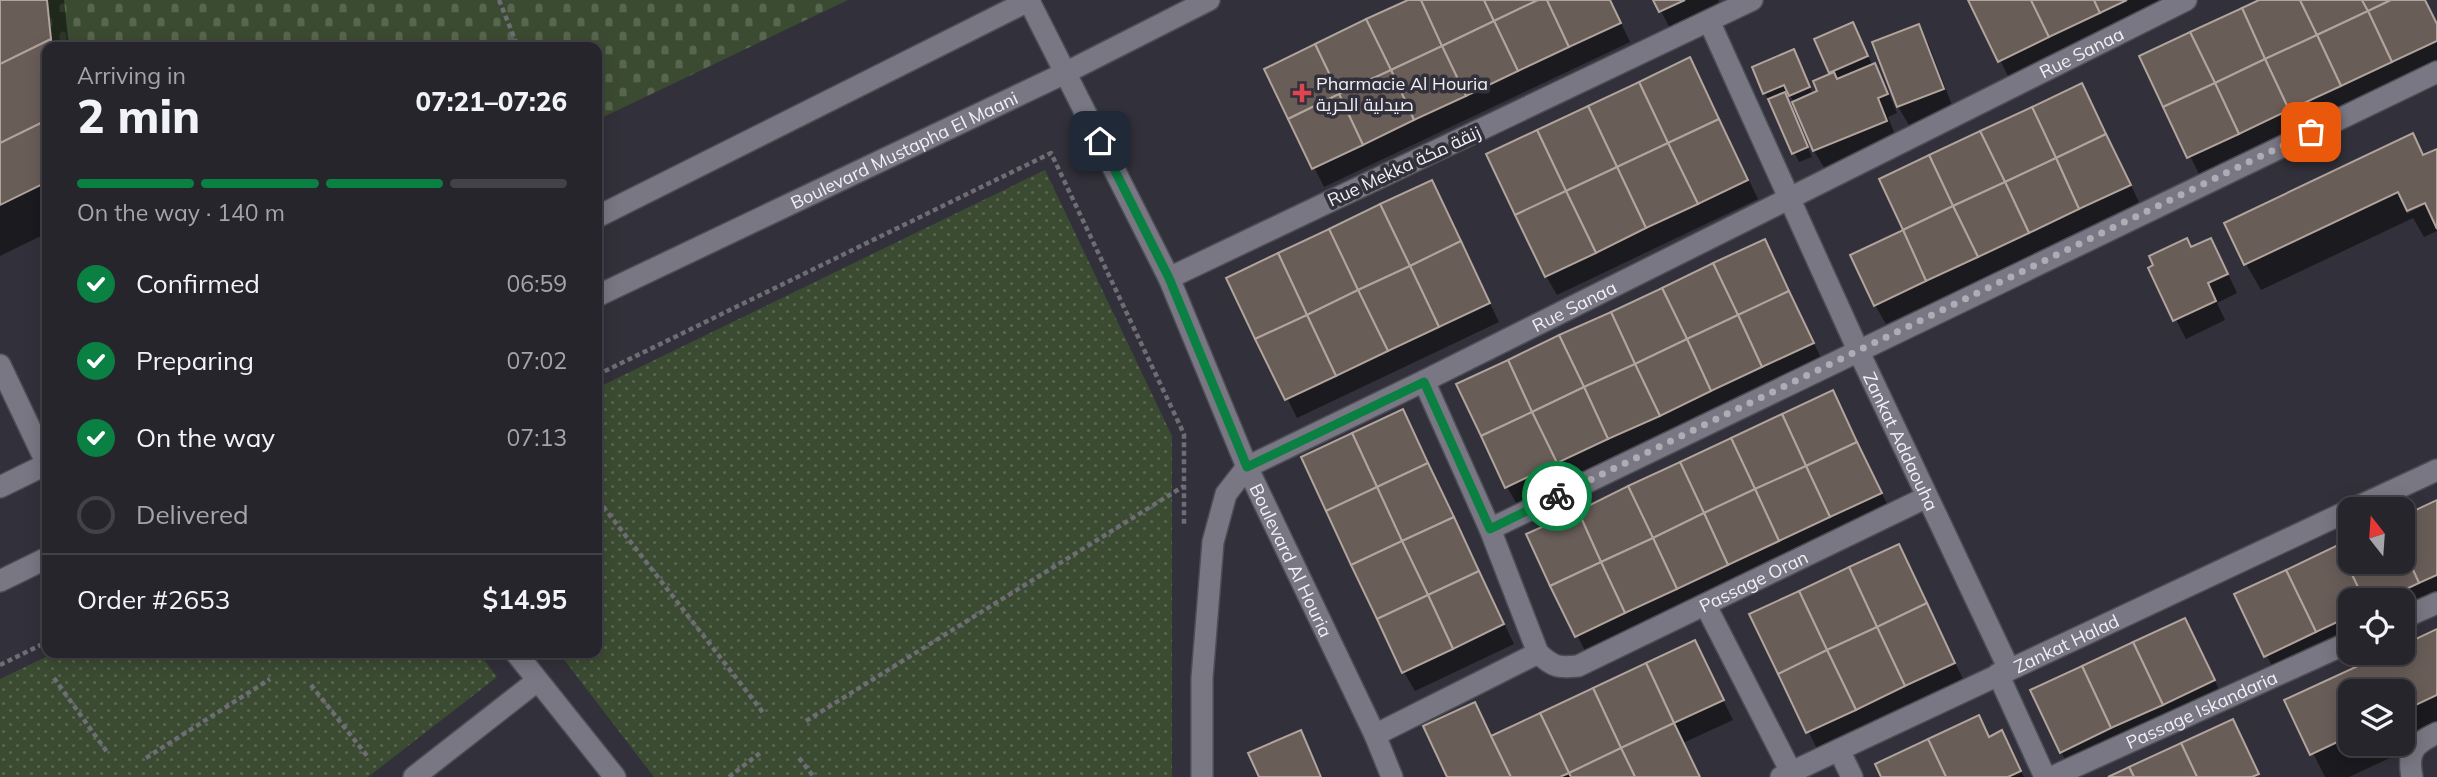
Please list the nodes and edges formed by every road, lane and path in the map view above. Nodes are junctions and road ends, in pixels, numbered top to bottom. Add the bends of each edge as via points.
1 (499, 0) edge
2 (1030, 0) edge
3 (1209, 0) edge
4 (1752, 0) edge
5 (2186, 0) edge
6 (1709, 21) junction
7 (516, 42) edge
8 (2437, 72) edge
9 (1065, 73) junction
10 (1790, 197) junction
11 (602, 214) edge
12 (1169, 278) junction
13 (602, 294) edge
14 (1858, 350) junction
15 (0, 365) edge
16 (602, 373) edge
17 (1424, 382) junction
18 (42, 453) edge
19 (42, 466) edge
20 (1247, 467) junction
21 (2437, 470) edge
22 (1184, 486) junction
23 (0, 487) edge
24 (1927, 497) junction
25 (2379, 497) edge
26 (602, 505) edge
27 (2338, 516) edge
28 (1184, 528) dead end
29 (1490, 529) junction
30 (42, 560) edge
31 (0, 581) edge
32 (2437, 603) edge
33 (1706, 606) junction
34 (2415, 613) edge
35 (42, 644) edge
36 (2338, 647) edge
37 (1538, 653) junction
38 (520, 658) edge
39 (0, 665) edge
40 (2003, 671) junction
41 (54, 678) dead end
42 (270, 679) dead end
43 (537, 681) junction
44 (311, 685) dead end
45 (765, 715) dead end
46 (806, 721) dead end
47 (1376, 735) junction
48 (2430, 736) edge
49 (1839, 750) junction
50 (107, 752) dead end
51 (760, 753) dead end
52 (368, 757) dead end
53 (146, 758) dead end
54 (799, 758) dead end
55 (1786, 775) edge
56 (414, 777) edge
57 (615, 777) edge
58 (729, 777) edge
59 (814, 777) edge
60 (1202, 777) edge
61 (1392, 777) edge
62 (1852, 777) edge
63 (2045, 777) edge
64 (2052, 777) edge
65 (2412, 777) edge

1 - 7 path
2 - 9 street, Boulevard Al Houria
2 - 11 street
3 - 9 street, Boulevard Mustapha El Maani
4 - 6 street, Rue Mekka زنقة مكة
5 - 10 street, Rue Sanaa
6 - 10 street, Zankat Addaouha
6 - 12 street, Rue Mekka زنقة مكة
8 - 14 street
9 - 12 street, Boulevard Al Houria
9 - 13 street, Boulevard Mustapha El Maani
10 - 14 street, Zankat Addaouha
10 - 17 street, Rue Sanaa
12 - 20 street, Boulevard Al Houria
14 - 24 street, Zankat Addaouha
14 - 29 street
15 - 18 street
16 - 22 path via 1051,153 1184,434
17 - 20 street, Rue Sanaa
17 - 29 street
19 - 23 street
20 - 47 street, Boulevard Al Houria
20 - 60 street, Rue Sanaa via 1226,494 1213,542 1202,678
21 - 25 street, Zankat Halad
22 - 28 path
22 - 46 path
24 - 33 street, Passage Oran
24 - 40 street, Zankat Addaouha
26 - 45 path
27 - 40 street, Zankat Halad
29 - 37 street
30 - 31 street
32 - 34 street
33 - 37 street, Passage Oran via 1578,666 1559,668
33 - 55 street
35 - 39 path
36 - 64 street, Passage Iskandaria
37 - 47 street
38 - 43 street
40 - 49 street, Zankat Halad
40 - 63 street, Zankat Addaouha
41 - 50 path
42 - 53 path
43 - 56 street
43 - 57 street
44 - 52 path
47 - 61 street, Boulevard Al Houria
48 - 65 street via 2413,749 2409,762
49 - 55 street, Zankat Halad
49 - 62 street
51 - 58 path
54 - 59 path

